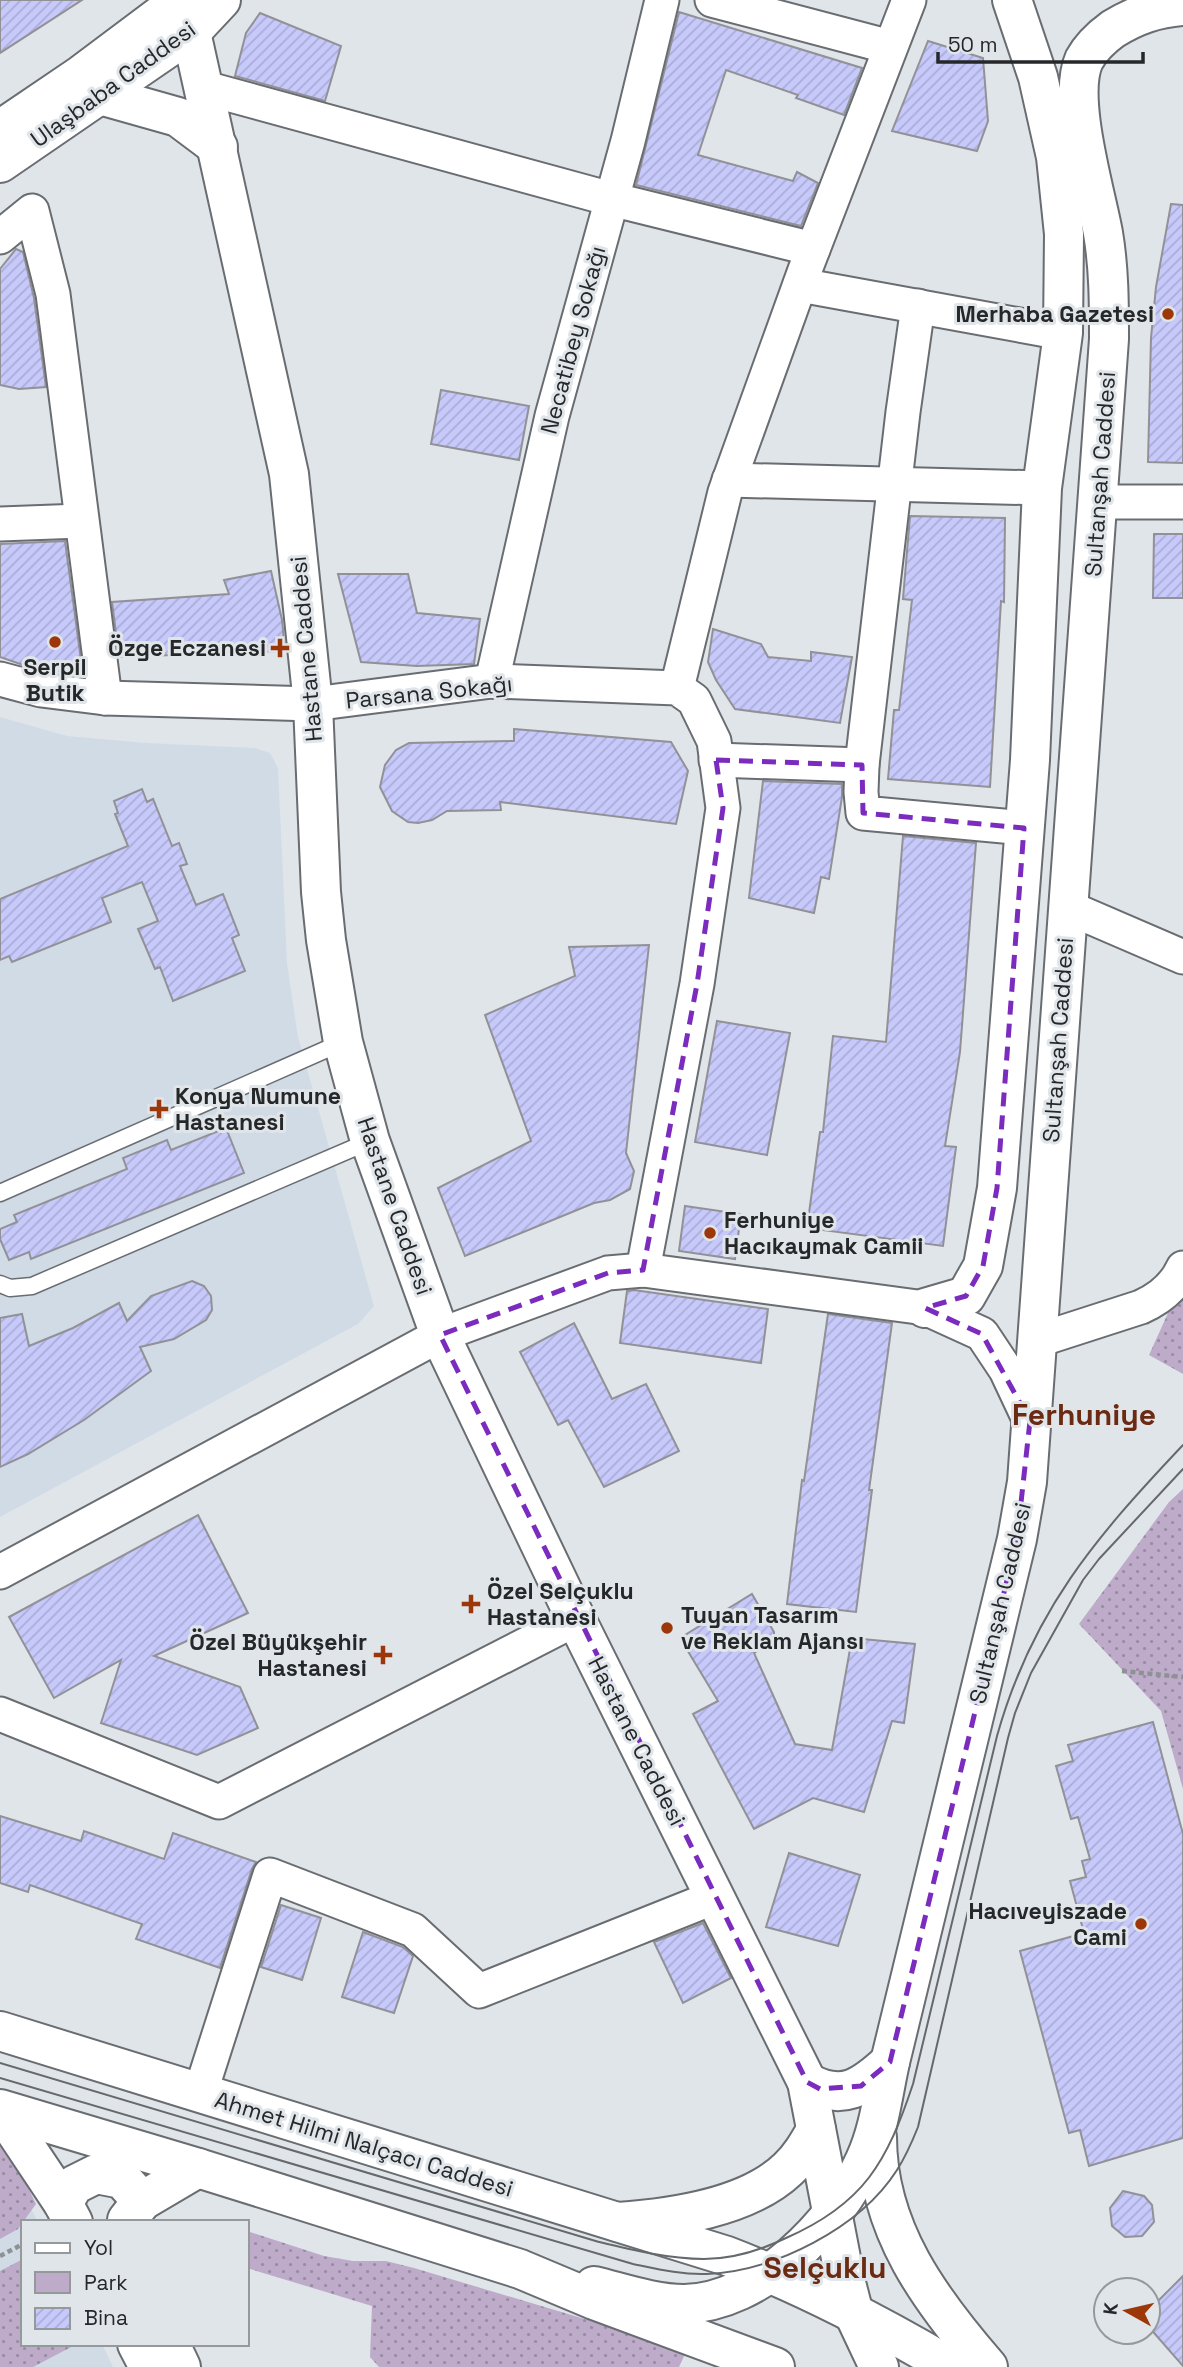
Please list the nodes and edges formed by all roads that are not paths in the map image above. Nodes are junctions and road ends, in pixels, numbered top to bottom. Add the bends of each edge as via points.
1 (222, 0) edge
2 (662, 0) edge
3 (712, 0) edge
4 (909, 0) edge
5 (1012, 0) edge
6 (1171, 0) edge
7 (1183, 5) edge
8 (189, 11) edge
9 (890, 47) junction
10 (205, 88) junction
11 (100, 95) junction
12 (0, 130) edge
13 (218, 147) junction
14 (0, 163) edge
15 (611, 199) junction
16 (0, 236) edge
17 (813, 249) junction
18 (800, 285) junction
19 (918, 306) junction
20 (1063, 333) junction
21 (729, 480) junction
22 (894, 483) junction
23 (1042, 488) junction
24 (1098, 502) junction
25 (1183, 502) edge
26 (81, 521) junction
27 (0, 524) edge
28 (0, 679) edge
29 (492, 681) junction
30 (663, 688) junction
31 (105, 698) junction
32 (313, 704) junction
33 (716, 760) junction
34 (862, 765) junction
35 (1024, 828) junction
36 (1067, 907) junction
37 (1183, 957) edge
38 (343, 1042) junction
39 (370, 1141) junction
40 (0, 1192) edge
41 (1183, 1268) edge
42 (643, 1270) junction
43 (0, 1284) edge
44 (1042, 1287) junction
45 (925, 1308) junction
46 (1084, 1324) junction
47 (440, 1335) junction
48 (1036, 1345) junction
49 (1030, 1421) junction
50 (0, 1572) edge
51 (576, 1619) junction
52 (0, 1714) edge
53 (715, 1897) junction
54 (0, 2031) edge
55 (890, 2062) junction
56 (807, 2082) junction
57 (200, 2094) junction
58 (0, 2110) edge
59 (877, 2125) junction
60 (816, 2130) junction
61 (198, 2168) junction
62 (134, 2211) edge
63 (68, 2213) edge
64 (833, 2214) junction
65 (618, 2222) junction
66 (520, 2269) junction
67 (769, 2273) junction
68 (854, 2314) junction
69 (138, 2346) edge
70 (171, 2346) edge
71 (149, 2367) edge
72 (181, 2367) edge
73 (775, 2367) edge
74 (879, 2367) edge
75 (951, 2367) edge
76 (988, 2367) edge

1 - 8 street, Ulaşbaba Caddesi
2 - 15 street, Necatibey Sokağı
3 - 9 street
4 - 9 street
5 - 20 street via 1038,77 1056,157 1064,234
6 - 7 street
7 - 24 street, Sultanşah Caddesi via 1143,12 1100,38 1084,60 1078,84 1109,288
8 - 10 street, Hastane Caddesi
8 - 11 street, Ulaşbaba Caddesi
8 - 12 street, Ulaşbaba Caddesi
9 - 17 street
10 - 13 street, Hastane Caddesi
10 - 15 street
11 - 13 street via 178,117
11 - 14 street, Ulaşbaba Caddesi
13 - 32 street, Hastane Caddesi via 289,474
15 - 17 street
15 - 29 street, Necatibey Sokağı via 552,416
16 - 26 street via 32,211 53,294
17 - 18 street
18 - 19 street
18 - 21 street
19 - 20 street
19 - 22 street
20 - 23 street
21 - 22 street
21 - 30 street
22 - 23 street
22 - 34 street
23 - 35 street
24 - 25 street
24 - 36 street, Sultanşah Caddesi
26 - 27 street
26 - 31 street
28 - 31 street, Parsana Sokağı via 41,690
29 - 30 street, Parsana Sokağı
29 - 32 street, Parsana Sokağı
30 - 33 street via 694,700 714,741
31 - 32 street, Parsana Sokağı
32 - 38 street, Hastane Caddesi via 321,892
33 - 34 street
33 - 42 street via 723,808 697,984
34 - 35 street via 863,813
35 - 45 street via 997,1188 983,1266 966,1296
36 - 37 street
36 - 44 street, Sultanşah Caddesi
38 - 39 street, Hastane Caddesi
38 - 40 lane
39 - 43 lane via 32,1286
39 - 47 street, Hastane Caddesi
41 - 46 street via 1155,1301
42 - 45 street
42 - 47 street via 608,1273
44 - 46 street via 1058,1308
44 - 48 street, Sultanşah Caddesi
45 - 49 street via 982,1334 1006,1370
46 - 48 street
47 - 50 street
47 - 51 street, Hastane Caddesi
48 - 49 street, Sultanşah Caddesi
49 - 55 street, Sultanşah Caddesi via 1027,1482 1017,1539
51 - 52 street via 219,1801
51 - 53 street, Hastane Caddesi
53 - 56 street, Hastane Caddesi
53 - 57 street via 479,1991 412,1930 270,1875
54 - 57 street, Ahmet Hilmi Nalçacı Caddesi
55 - 56 street via 848,2091 820,2089
55 - 59 street, Sultanşah Caddesi
56 - 60 street, Hastane Caddesi
57 - 65 street, Ahmet Hilmi Nalçacı Caddesi
58 - 61 street
58 - 63 street
59 - 64 street via 866,2159
59 - 76 street via 877,2167 896,2235 935,2301
60 - 64 street, Hastane Caddesi
60 - 65 street via 795,2162 764,2186 715,2206
61 - 62 street
61 - 66 street
62 - 63 street via 122,2179 96,2174 74,2185
64 - 67 street
64 - 68 street, Hastane Caddesi
65 - 67 street, Ahmet Hilmi Nalçacı Caddesi
66 - 67 street via 683,2304 727,2296
66 - 73 street
67 - 68 street, Ahmet Hilmi Nalçacı Caddesi
68 - 74 street, Hastane Caddesi
68 - 75 street, Ahmet Hilmi Nalçacı Caddesi
69 - 71 street
70 - 72 street

